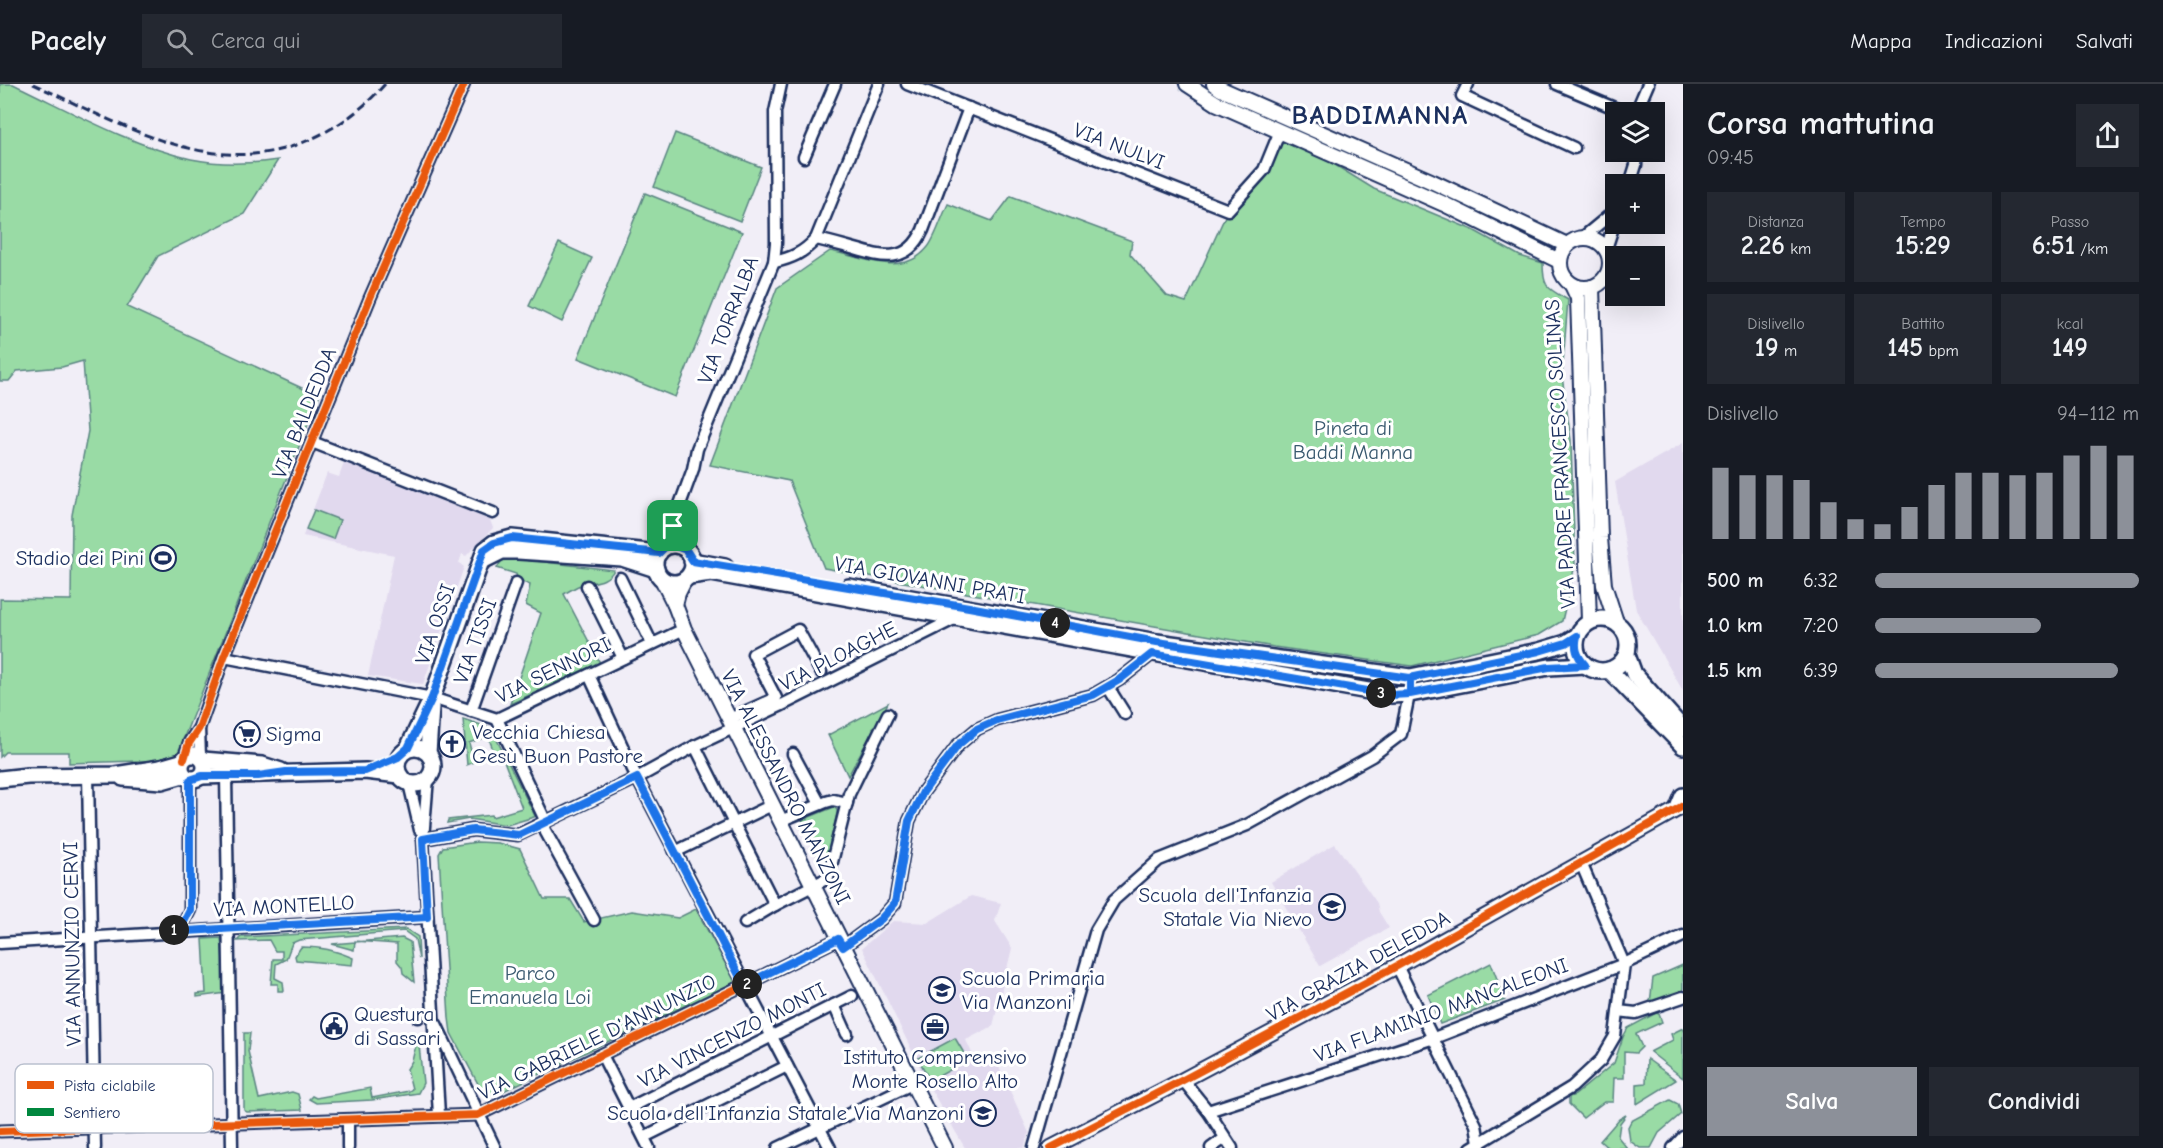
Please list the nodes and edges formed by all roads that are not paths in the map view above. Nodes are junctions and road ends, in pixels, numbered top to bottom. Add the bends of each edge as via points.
1 (464, 84) edge
2 (779, 84) edge
3 (835, 84) edge
4 (879, 84) edge
5 (907, 84) edge
6 (1186, 84) edge
7 (1214, 84) edge
8 (1468, 84) edge
9 (1558, 84) edge
10 (1648, 84) edge
11 (919, 86) edge
12 (1640, 102) edge
13 (1605, 104) edge
14 (969, 108) junction
15 (1280, 131) junction
16 (1574, 148) dead end
17 (804, 158) dead end
18 (1605, 219) edge
19 (1582, 238) junction
20 (816, 239) junction
21 (1567, 245) junction
22 (1605, 248) edge
23 (1559, 261) junction
24 (774, 262) junction
25 (1605, 277) edge
26 (1572, 285) junction
27 (1592, 287) junction
28 (312, 442) junction
29 (493, 513) dead end
30 (666, 549) junction
31 (479, 565) junction
32 (689, 572) junction
33 (659, 574) junction
34 (620, 578) dead end
35 (516, 583) dead end
36 (587, 586) dead end
37 (675, 605) junction
38 (959, 617) junction
39 (1590, 621) junction
40 (1616, 622) junction
41 (684, 629) junction
42 (1577, 636) junction
43 (652, 644) junction
44 (1152, 654) junction
45 (1627, 655) junction
46 (224, 657) junction
47 (623, 658) junction
48 (1585, 665) junction
49 (1609, 670) junction
50 (820, 672) dead end
51 (589, 675) junction
52 (1410, 678) junction
53 (1108, 687) junction
54 (1410, 694) junction
55 (432, 698) junction
56 (471, 711) junction
57 (888, 714) dead end
58 (1125, 714) dead end
59 (497, 719) junction
60 (731, 724) junction
61 (199, 728) junction
62 (1682, 742) edge
63 (695, 746) junction
64 (403, 753) junction
65 (428, 753) junction
66 (793, 754) dead end
67 (201, 759) junction
68 (0, 770) edge
69 (188, 770) junction
70 (365, 771) junction
71 (286, 772) junction
72 (88, 775) junction
73 (28, 776) junction
74 (226, 776) junction
75 (428, 778) junction
76 (637, 778) junction
77 (0, 779) edge
78 (404, 779) junction
79 (847, 803) junction
80 (1682, 803) edge
81 (820, 804) junction
82 (772, 805) junction
83 (780, 821) junction
84 (734, 823) junction
85 (544, 824) junction
86 (423, 839) junction
87 (675, 852) junction
88 (1581, 863) junction
89 (812, 886) junction
90 (775, 905) junction
91 (427, 917) junction
92 (594, 920) dead end
93 (745, 923) dead end
94 (228, 929) junction
95 (170, 932) junction
96 (1683, 936) edge
97 (92, 937) junction
98 (0, 943) edge
99 (841, 943) junction
100 (1624, 964) junction
101 (1397, 966) junction
102 (744, 985) junction
103 (852, 996) dead end
104 (1683, 997) edge
105 (834, 1005) junction
106 (1618, 1011) junction
107 (434, 1018) junction
108 (847, 1034) dead end
109 (772, 1036) junction
110 (1434, 1038) junction
111 (602, 1055) junction
112 (93, 1064) edge
113 (787, 1066) junction
114 (1184, 1080) junction
115 (912, 1084) junction
116 (629, 1108) junction
117 (1208, 1111) junction
118 (439, 1115) junction
119 (478, 1115) junction
120 (348, 1120) junction
121 (232, 1123) junction
122 (213, 1124) edge
123 (820, 1128) junction
124 (0, 1131) edge
125 (15, 1131) edge
126 (644, 1137) junction
127 (1683, 1137) edge
128 (1228, 1143) edge
129 (1477, 1147) edge
130 (232, 1148) edge
131 (348, 1148) edge
132 (495, 1148) edge
133 (650, 1148) edge
134 (778, 1148) edge
135 (830, 1148) edge
136 (945, 1148) edge
137 (1034, 1148) edge
138 (1051, 1148) edge
139 (1211, 1148) edge
140 (1673, 1148) edge

1 - 28 street, VIA BALDEDDA
2 - 24 street, VIA TORRALBA via 775,112
3 - 17 street
4 - 20 street
5 - 11 street, VIA NULVI
6 - 15 street via 1216,103
7 - 21 street
8 - 16 street via 1462,96
9 - 13 street
10 - 12 street
11 - 14 street, VIA NULVI
14 - 15 street, VIA NULVI via 1227,210 1264,170
14 - 20 street via 918,242 893,257
15 - 23 street via 1444,204
18 - 19 street
19 - 21 street
19 - 22 street via 1596,240
20 - 24 street via 792,258
21 - 23 street
23 - 26 street via 1562,274
24 - 30 street, VIA TORRALBA via 697,449
25 - 27 street
26 - 27 street
26 - 39 street, VIA PADRE FRANCESCO SOLINAS via 1578,298
27 - 40 street, VIA PADRE FRANCESCO SOLINAS via 1600,538 1604,585
28 - 29 street
28 - 46 street, VIA BALDEDDA
30 - 31 main road via 512,538 484,550
30 - 32 main road via 686,550
30 - 33 main road via 655,563
31 - 33 main road via 502,551 519,551 622,558
31 - 55 main road, VIA OSSI
32 - 33 main road via 674,583
32 - 37 street
32 - 38 main road, VIA GIOVANNI PRATI
32 - 52 main road, VIA GIOVANNI PRATI via 969,607 1157,642
33 - 37 street, VIA ALESSANDRO MANZONI
34 - 43 street
35 - 56 street, VIA TISSI
36 - 47 street
37 - 41 street, VIA ALESSANDRO MANZONI
38 - 44 main road, VIA GIOVANNI PRATI
38 - 60 street, VIA PLOAGHE
39 - 40 main road via 1603,618
39 - 42 main road
40 - 45 main road via 1626,633
41 - 43 street, VIA SENNORI
41 - 60 street, VIA ALESSANDRO MANZONI
42 - 48 main road via 1576,649
42 - 52 main road, VIA GIOVANNI PRATI via 1539,651
43 - 47 street, VIA SENNORI
44 - 53 street, VIA GABRIELE D'ANNUNZIO
44 - 54 main road, VIA GIOVANNI PRATI via 1391,695
45 - 49 main road
45 - 62 main road via 1634,674
46 - 55 street, VIA SENNORI
46 - 61 street, VIA BALDEDDA
47 - 51 street, VIA SENNORI
48 - 49 main road
48 - 54 main road, VIA GIOVANNI PRATI via 1549,667
49 - 62 main road
50 - 60 street via 798,630 753,654 776,698
51 - 59 street, VIA SENNORI
51 - 76 street
52 - 54 street
53 - 58 street
53 - 99 street, VIA GABRIELE D'ANNUNZIO via 1093,695 997,720 977,729 958,745 923,792 909,821 895,903 881,919
54 - 137 street via 1401,734 1372,756 1247,825 1159,860 1114,900 1096,930
55 - 56 street, VIA SENNORI
55 - 64 main road, VIA OSSI
55 - 65 main road, VIA OSSI
56 - 59 street, VIA SENNORI
57 - 79 street
59 - 85 street
60 - 63 street
60 - 82 street, VIA ALESSANDRO MANZONI
61 - 67 street, VIA BALDEDDA
61 - 69 street, VIA BALDEDDA via 189,743
63 - 76 street
63 - 84 street
64 - 65 main road via 419,748
64 - 70 main road
64 - 78 main road via 396,766
65 - 75 main road via 433,765
66 - 81 street
67 - 69 main road via 205,768
67 - 71 main road via 262,765
68 - 73 main road
69 - 72 main road
69 - 74 main road
69 - 95 street, VIA BALDEDDA via 190,910 183,924
70 - 71 main road
70 - 78 main road
71 - 74 main road
72 - 73 main road
72 - 97 street, VIA ANNUNZIO CERVI
73 - 77 main road
74 - 94 street
75 - 78 main road via 421,783
75 - 86 street
76 - 85 street
76 - 87 street
78 - 86 street
79 - 81 street via 833,800
79 - 89 street via 828,878
80 - 88 street, VIA GRAZIA DELEDDA
81 - 83 street
82 - 83 street, VIA ALESSANDRO MANZONI
82 - 84 street
83 - 89 street, VIA ALESSANDRO MANZONI
84 - 87 street
84 - 90 street
85 - 86 street via 519,835 473,830
85 - 92 street
86 - 91 street
87 - 102 street
88 - 100 street
88 - 101 street, VIA GRAZIA DELEDDA
89 - 90 street
89 - 99 street, VIA ALESSANDRO MANZONI
90 - 93 street
91 - 94 street, VIA MONTELLO
91 - 107 street
94 - 95 street, VIA MONTELLO
94 - 121 street
95 - 97 street, VIA MONTELLO
96 - 100 street, VIA FLAMINIO MANCALEONI
97 - 98 street, VIA MONTELLO
97 - 112 street, VIA ANNUNZIO CERVI
99 - 102 street, VIA GABRIELE D'ANNUNZIO
99 - 115 street, VIA ALESSANDRO MANZONI
100 - 106 street
100 - 110 street, VIA FLAMINIO MANCALEONI
101 - 110 street
101 - 114 street, VIA GRAZIA DELEDDA
102 - 109 street
102 - 111 street, VIA GABRIELE D'ANNUNZIO
103 - 105 street, VIA VINCENZO MONTI
104 - 106 street via 1636,1012
105 - 108 street
105 - 109 street, VIA VINCENZO MONTI
106 - 129 street via 1615,1036 1601,1060 1572,1088
107 - 118 street
107 - 119 street
109 - 113 street
109 - 116 street, VIA VINCENZO MONTI
110 - 117 street, VIA FLAMINIO MANCALEONI
110 - 129 street via 1476,1125
111 - 116 street
111 - 119 street, VIA GABRIELE D'ANNUNZIO
113 - 123 street
113 - 126 street
114 - 117 street
114 - 138 street, VIA GRAZIA DELEDDA
115 - 123 street
115 - 136 street, VIA ALESSANDRO MANZONI
116 - 126 street
117 - 128 street
118 - 119 street, VIA GABRIELE D'ANNUNZIO
118 - 120 street, VIA GABRIELE D'ANNUNZIO
119 - 132 street
120 - 121 street, VIA GABRIELE D'ANNUNZIO
120 - 131 street
121 - 122 street, VIA GABRIELE D'ANNUNZIO
121 - 130 street
123 - 134 street
123 - 135 street
124 - 125 street, VIA GABRIELE D'ANNUNZIO
126 - 133 street
127 - 140 street
128 - 139 street

